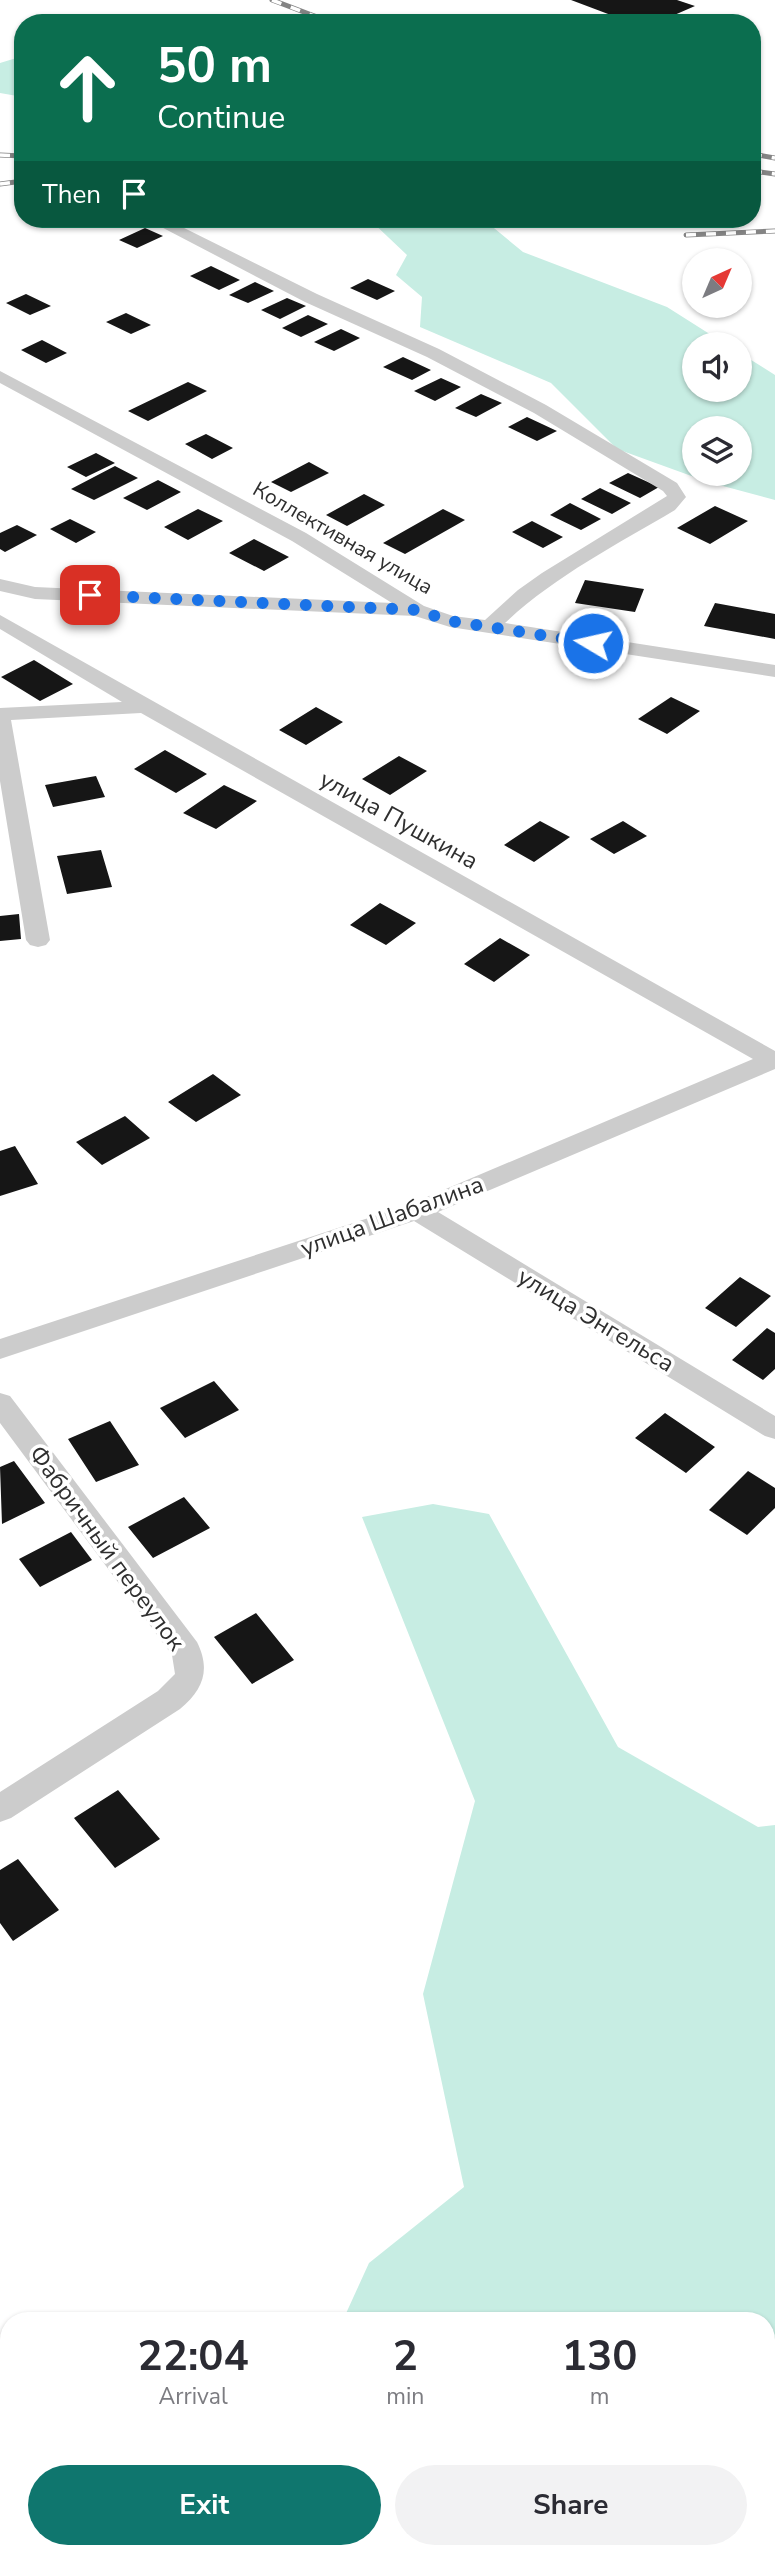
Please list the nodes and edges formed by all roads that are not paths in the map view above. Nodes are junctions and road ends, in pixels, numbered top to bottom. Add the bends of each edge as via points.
1 (172, 228) edge
2 (0, 376) edge
3 (0, 585) edge
4 (417, 610) junction
5 (0, 621) edge
6 (490, 627) junction
7 (775, 671) edge
8 (145, 707) junction
9 (0, 716) edge
10 (38, 940) dead end
11 (774, 1060) edge
12 (417, 1210) junction
13 (0, 1349) edge
14 (0, 1403) edge
15 (775, 1429) edge
16 (0, 1809) edge

1 - 6 street via 433,353 540,409 670,487 677,497 668,506 549,576
2 - 4 street, Коллективная улица via 299,537
3 - 4 street via 35,593
4 - 6 street, Коллективная улица
5 - 8 street, улица Пушкина
6 - 7 street, Коллективная улица
8 - 9 street
8 - 11 street, улица Пушкина
9 - 10 street
11 - 12 street, улица Шабалина
12 - 13 street, улица Шабалина
12 - 15 street, улица Энгельса
14 - 16 street, Фабричный переулок via 186,1651 192,1673 185,1688 169,1700

